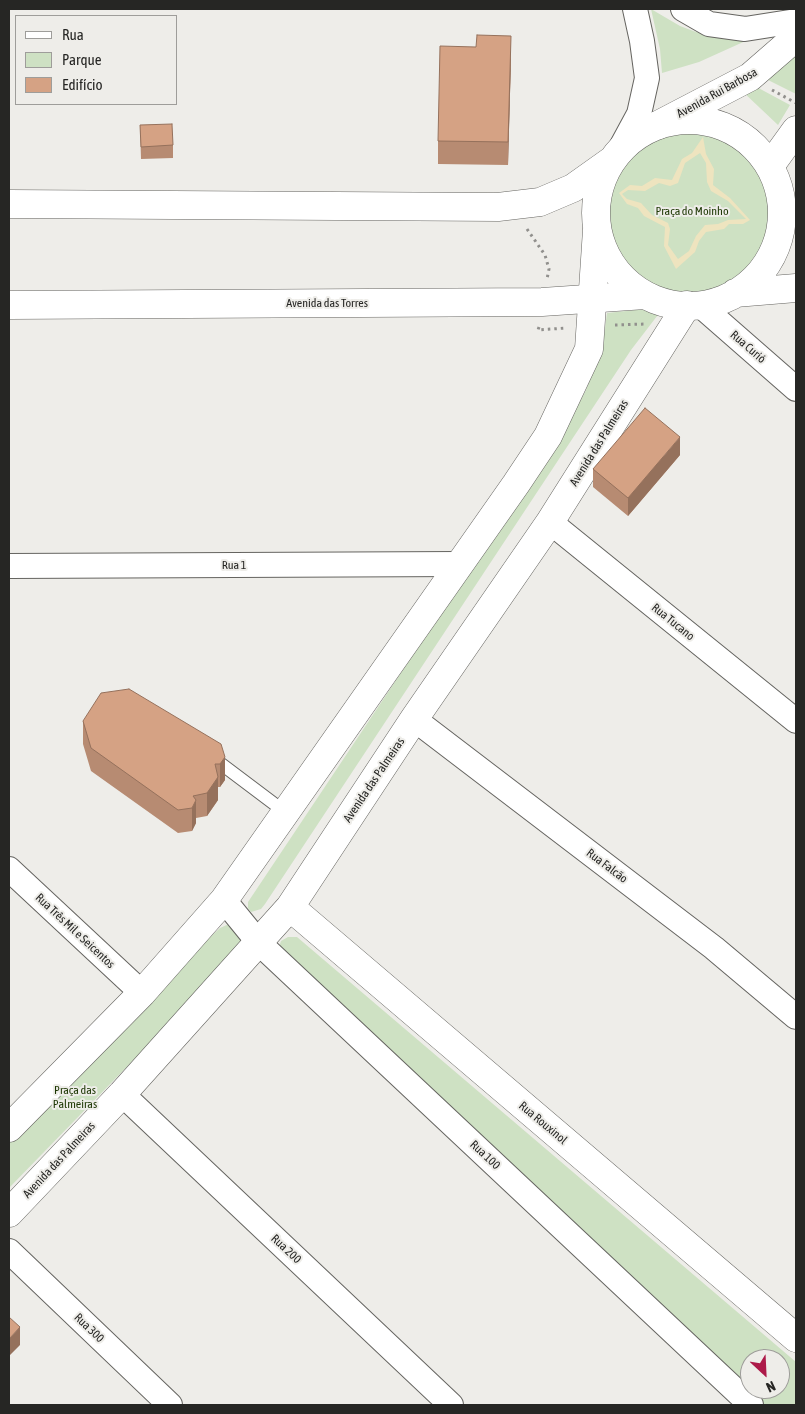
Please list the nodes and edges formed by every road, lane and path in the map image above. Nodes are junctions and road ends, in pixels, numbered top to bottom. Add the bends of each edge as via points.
1 (635, 9) edge
2 (683, 9) edge
3 (796, 21) edge
4 (796, 38) edge
5 (658, 125) junction
6 (796, 130) edge
7 (615, 156) junction
8 (780, 175) edge
9 (9, 204) edge
10 (597, 230) junction
11 (796, 288) edge
12 (735, 293) junction
13 (645, 295) junction
14 (594, 299) junction
15 (9, 305) edge
16 (694, 305) junction
17 (796, 390) edge
18 (550, 522) junction
19 (460, 564) junction
20 (9, 566) edge
21 (414, 719) junction
22 (796, 721) edge
23 (199, 747) edge
24 (286, 812) junction
25 (9, 869) edge
26 (224, 900) junction
27 (290, 907) junction
28 (259, 943) junction
29 (142, 993) junction
30 (796, 1017) edge
31 (122, 1094) junction
32 (9, 1128) edge
33 (9, 1213) edge
34 (9, 1251) edge
35 (796, 1338) edge
36 (170, 1405) edge
37 (451, 1405) edge
38 (751, 1405) edge

1 - 7 street via 646,78 639,114
2 - 3 street via 709,24 745,29
4 - 5 street, Avenida Rui Barbosa via 750,77
5 - 7 street, Avenida Rui Barbosa via 637,136
5 - 8 street via 693,120 722,125 741,135
6 - 8 street
7 - 9 street via 573,188 540,202 498,207
7 - 10 street via 601,183 596,206
8 - 12 street via 782,219 778,242 754,280
10 - 13 street via 606,256 617,271
10 - 14 street
11 - 12 street
12 - 16 street via 718,301
13 - 14 street, Avenida das Torres
13 - 16 street via 665,302
14 - 15 street, Avenida das Torres
14 - 19 street via 589,349 548,436
16 - 17 street, Rua Curió
16 - 18 street, Avenida das Palmeiras
18 - 21 street, Avenida das Palmeiras
18 - 22 street, Rua Tucano
19 - 20 street, Rua 1
19 - 24 street
21 - 27 street, Avenida das Palmeiras
21 - 30 street, Rua Falcão via 714,948
23 - 24 lane
24 - 26 street
25 - 29 street, Rua Três Mil e Seicentos
26 - 28 street, Rua 100
26 - 29 street
27 - 28 street, Avenida das Palmeiras
27 - 35 street, Rua Rouxinol
28 - 31 street, Avenida das Palmeiras
28 - 38 street, Rua 100
29 - 32 street
31 - 33 street, Avenida das Palmeiras
31 - 37 street, Rua 200
34 - 36 street, Rua 300

